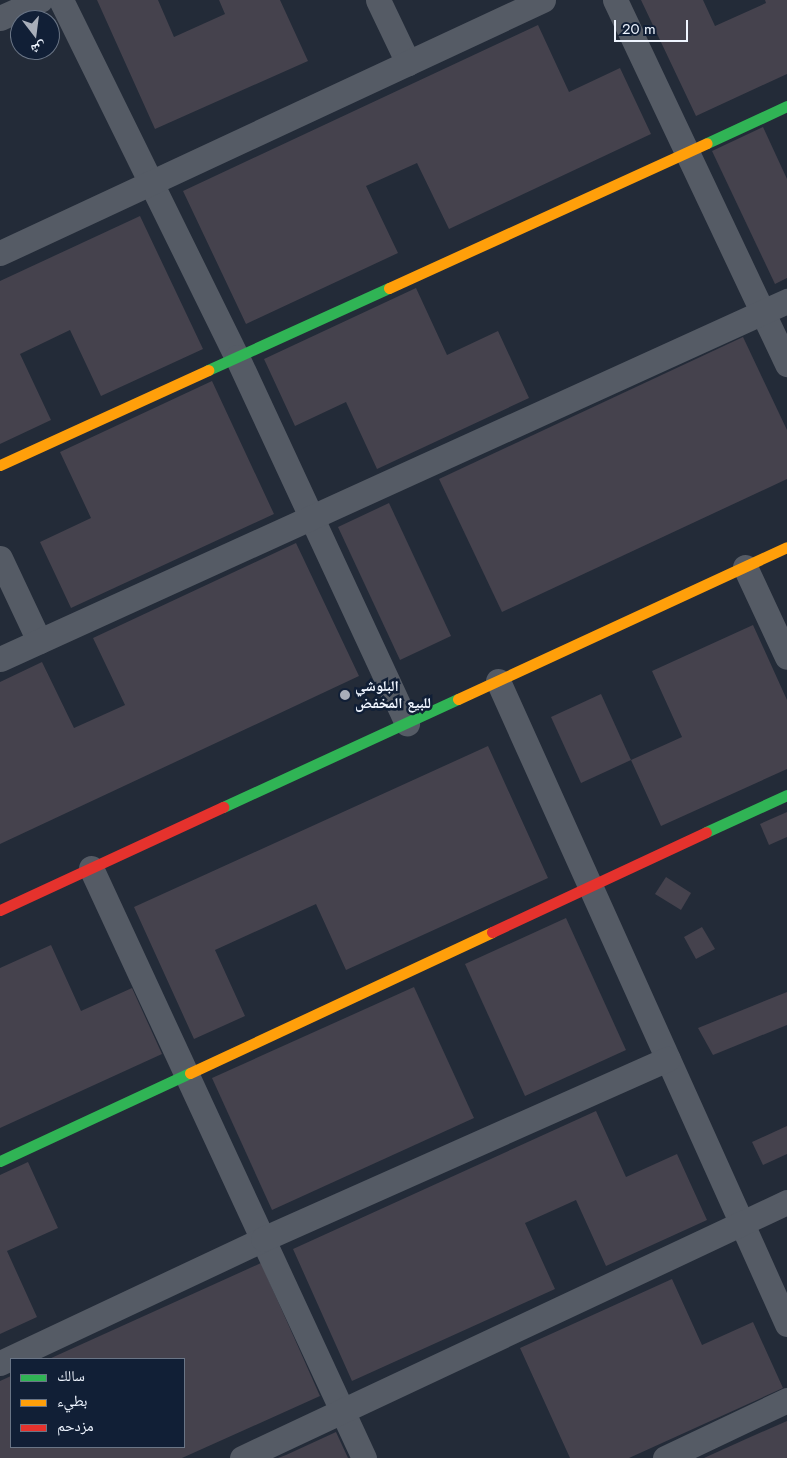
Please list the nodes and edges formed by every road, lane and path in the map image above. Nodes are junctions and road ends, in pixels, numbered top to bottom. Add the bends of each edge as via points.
1 (40, 0) edge
2 (61, 0) edge
3 (378, 0) edge
4 (543, 0) edge
5 (615, 0) edge
6 (0, 18) edge
7 (408, 63) junction
8 (787, 106) edge
9 (687, 152) junction
10 (153, 182) junction
11 (0, 253) edge
12 (787, 301) edge
13 (762, 312) junction
14 (237, 357) junction
15 (787, 364) edge
16 (0, 465) edge
17 (313, 517) junction
18 (787, 548) edge
19 (0, 558) edge
20 (746, 566) junction
21 (39, 641) junction
22 (787, 657) edge
23 (0, 659) edge
24 (498, 681) junction
25 (407, 723) junction
26 (787, 795) edge
27 (91, 868) junction
28 (591, 887) junction
29 (0, 910) edge
30 (668, 1059) junction
31 (188, 1076) junction
32 (0, 1161) edge
33 (787, 1202) edge
34 (742, 1223) junction
35 (263, 1239) junction
36 (787, 1324) edge
37 (11, 1358) edge
38 (787, 1400) edge
39 (343, 1413) junction
40 (242, 1458) edge
41 (364, 1458) edge
42 (665, 1458) edge

1 - 6 street
2 - 10 street
3 - 7 street
4 - 7 street
5 - 9 street
7 - 10 street
8 - 9 street
9 - 13 street
9 - 14 street
10 - 11 street
10 - 14 street
12 - 13 street
13 - 15 street
13 - 17 street
14 - 16 street
14 - 17 street
17 - 21 street
17 - 25 street
18 - 20 street
19 - 21 street
20 - 22 street
20 - 24 street
21 - 23 street
24 - 25 street
24 - 28 street
25 - 27 street
26 - 28 street
27 - 29 street
27 - 31 street
28 - 30 street
28 - 31 street
30 - 34 street
30 - 35 street
31 - 32 street
31 - 35 street
33 - 34 street
34 - 36 street
34 - 39 street
35 - 37 street
35 - 39 street
38 - 42 street
39 - 40 street
39 - 41 street

